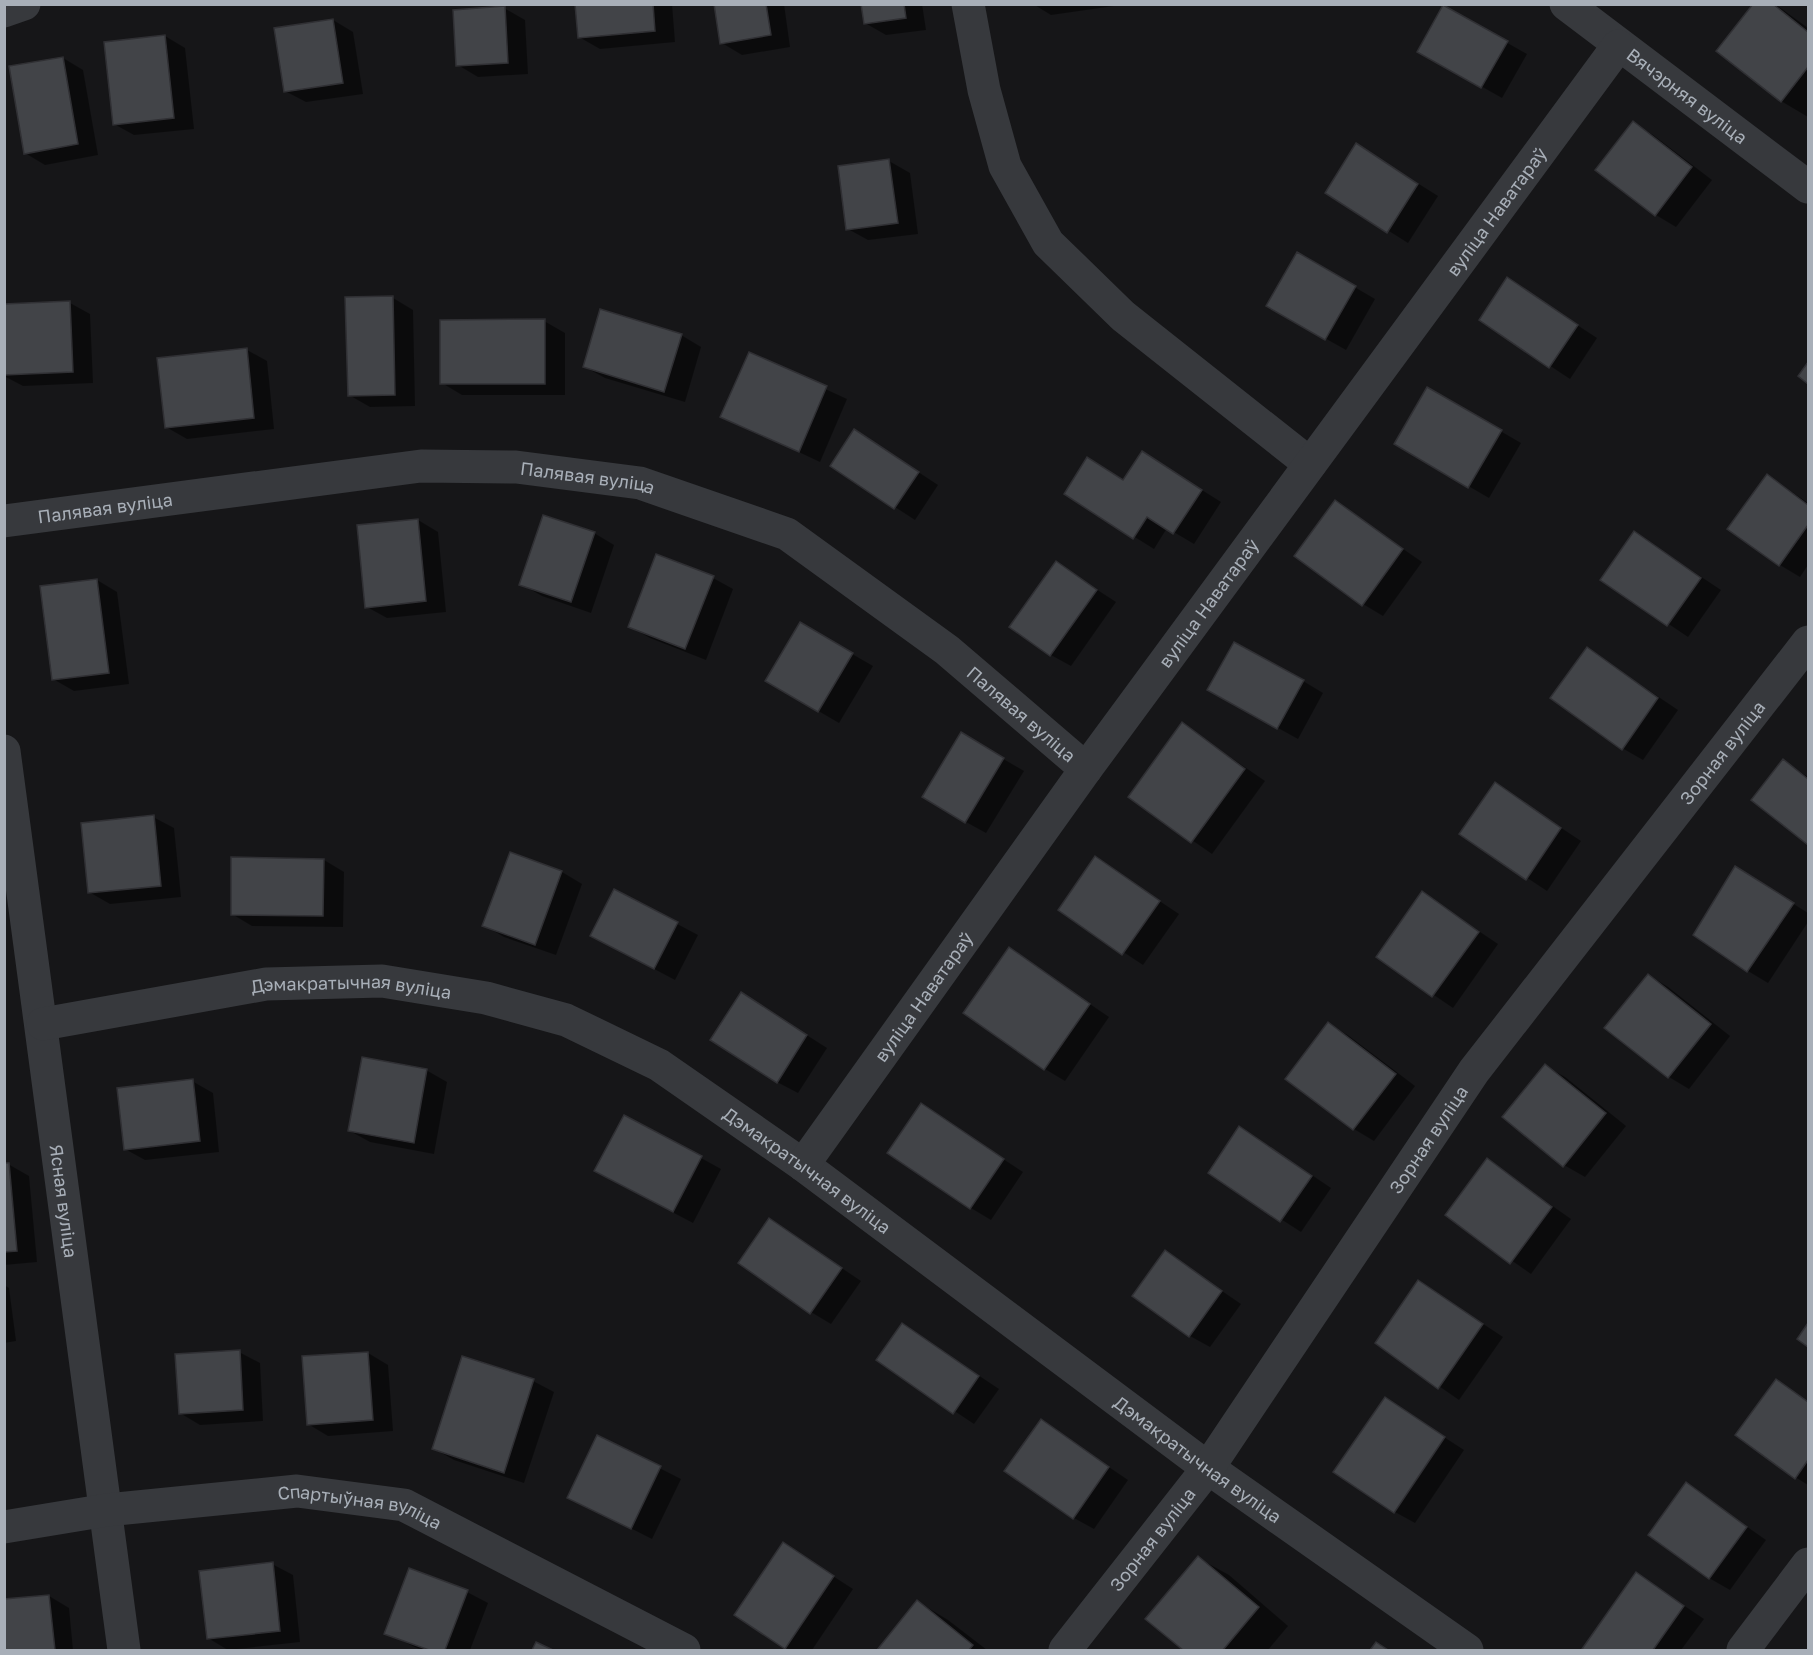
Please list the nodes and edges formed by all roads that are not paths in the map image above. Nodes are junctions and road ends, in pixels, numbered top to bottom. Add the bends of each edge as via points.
1 (24, 4) edge
2 (968, 4) edge
3 (1566, 4) edge
4 (4, 11) edge
5 (1618, 46) junction
6 (1809, 187) edge
7 (1310, 464) junction
8 (4, 521) edge
9 (1809, 642) edge
10 (4, 751) edge
11 (1086, 769) junction
12 (43, 1024) junction
13 (803, 1165) junction
14 (1208, 1468) junction
15 (107, 1510) junction
16 (4, 1527) edge
17 (1809, 1564) edge
18 (124, 1650) edge
19 (684, 1650) edge
20 (1065, 1650) edge
21 (1467, 1650) edge
22 (1743, 1650) edge

1 - 4 street
2 - 7 street via 984,90 1005,166 1048,243 1124,316
3 - 5 street, Вячэрняя вуліца
5 - 6 street, Вячэрняя вуліца
5 - 7 street, вуліца Наватараў
7 - 11 street, вуліца Наватараў
8 - 11 street, Палявая вуліца via 421,466 516,467 640,483 787,534 947,650
9 - 14 street, Зорная вуліца via 1474,1071
10 - 12 street, Ясная вуліца
11 - 13 street, вуліца Наватараў
12 - 13 street, Дэмакратычная вуліца via 266,984 382,981 486,999 566,1020 659,1065
12 - 15 street, Ясная вуліца
13 - 14 street, Дэмакратычная вуліца
14 - 20 street, Зорная вуліца
14 - 21 street, Дэмакратычная вуліца
15 - 16 street, Спартыўная вуліца
15 - 18 street, Ясная вуліца
15 - 19 street, Спартыўная вуліца via 297,1491 404,1505
17 - 22 street

